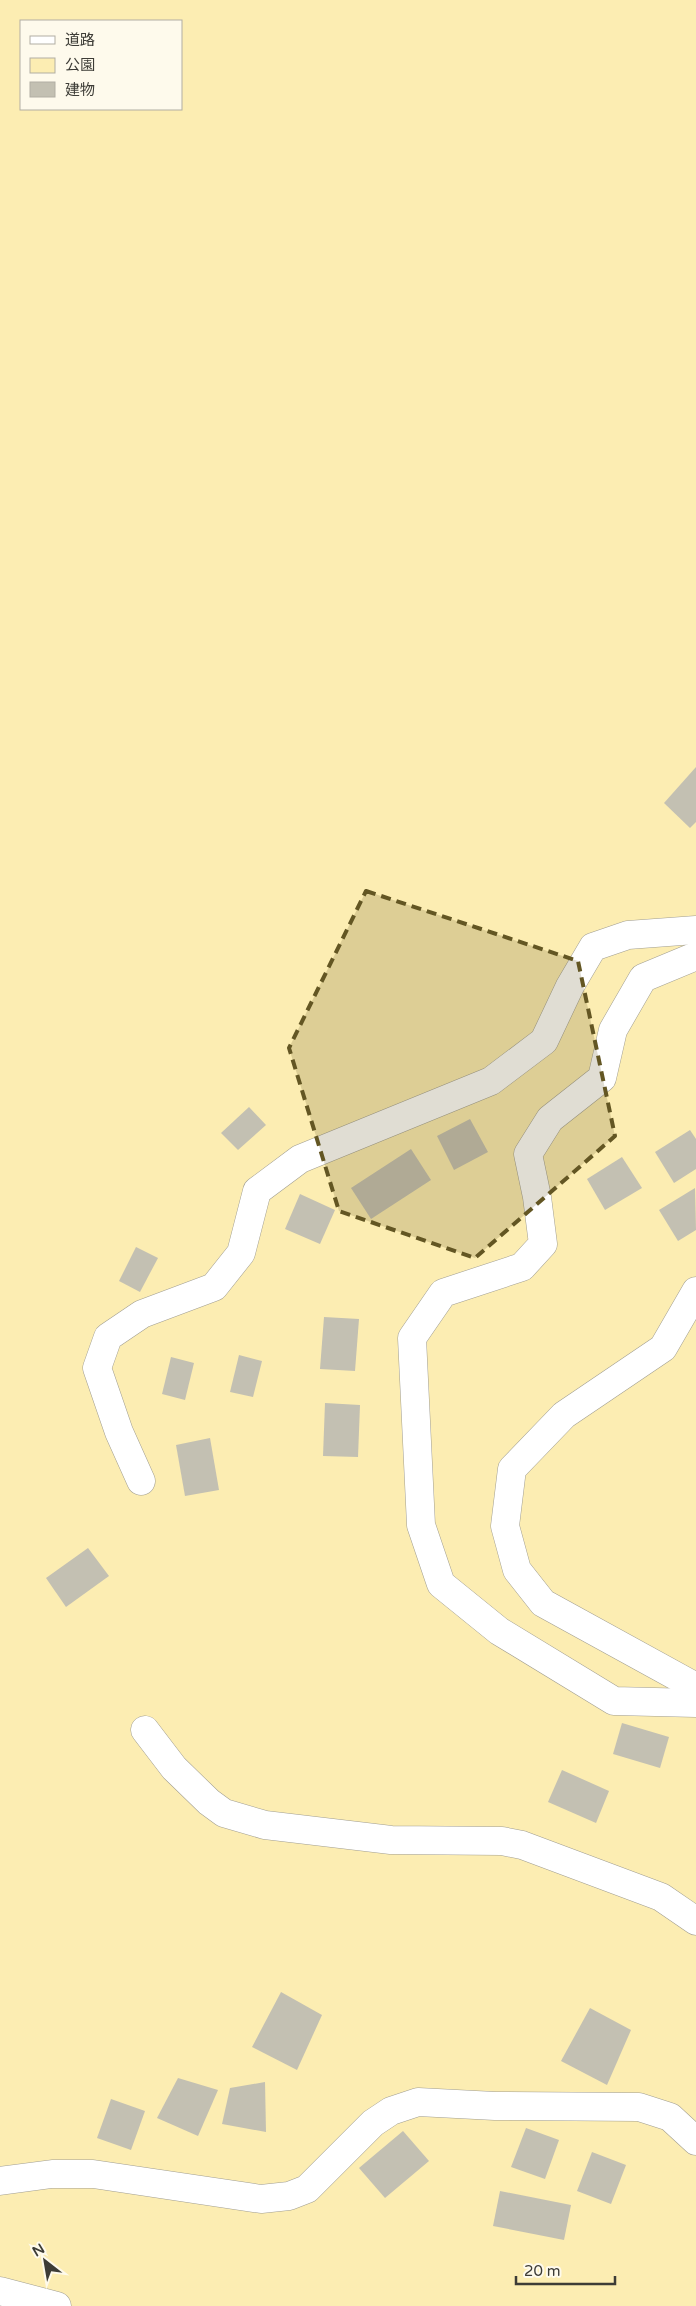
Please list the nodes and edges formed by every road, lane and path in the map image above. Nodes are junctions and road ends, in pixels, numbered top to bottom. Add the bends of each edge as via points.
1 (696, 930) edge
2 (696, 956) edge
3 (696, 1291) edge
4 (141, 1481) dead end
5 (696, 1687) edge
6 (696, 1703) edge
7 (145, 1730) dead end
8 (696, 1921) edge
9 (696, 2141) edge
10 (0, 2181) edge
11 (0, 2291) edge
12 (58, 2306) edge

1 - 4 street via 628,935 593,947 544,1041 491,1081 300,1159 256,1190 241,1253 214,1286 142,1314 108,1336 97,1368 118,1432
2 - 6 street via 643,978 612,1030 602,1078 550,1119 528,1154 543,1244 522,1267 443,1293 412,1338 421,1525 441,1584 499,1632 614,1701
3 - 5 street via 663,1348 564,1415 512,1469 505,1526 517,1570 544,1603
7 - 8 street via 174,1768 224,1813 264,1824 391,1840 502,1841 522,1845 661,1897
9 - 10 street via 670,2118 639,2107 418,2102 391,2111 373,2123 306,2189 289,2196 261,2199 94,2174 52,2174
11 - 12 street

